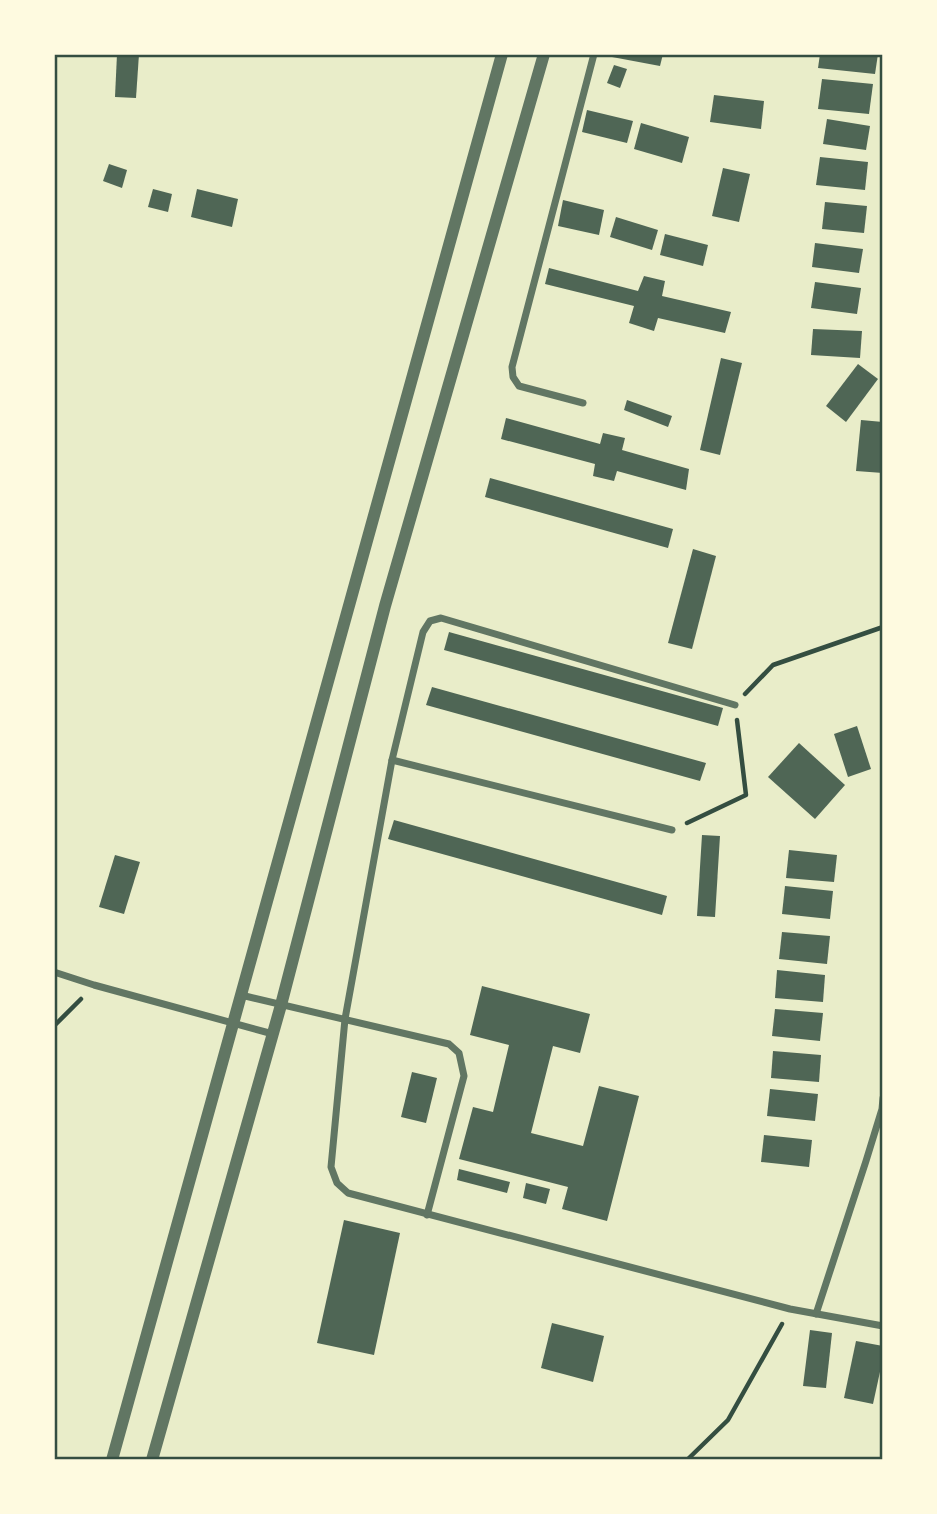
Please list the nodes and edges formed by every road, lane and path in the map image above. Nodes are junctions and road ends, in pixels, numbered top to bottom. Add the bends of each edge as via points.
1 (502, 54) edge
2 (544, 54) edge
3 (594, 54) edge
4 (583, 403) dead end
5 (883, 627) edge
6 (735, 705) junction
7 (392, 760) junction
8 (672, 830) joint
9 (54, 972) edge
10 (94, 985) junction
11 (241, 995) junction
12 (281, 1005) junction
13 (345, 1019) junction
14 (233, 1022) junction
15 (54, 1027) edge
16 (273, 1034) junction
17 (883, 1098) edge
18 (427, 1215) junction
19 (790, 1309) junction
20 (816, 1314) junction
21 (883, 1326) edge
22 (112, 1460) edge
23 (152, 1460) edge
24 (687, 1460) edge

1 - 11 street
2 - 12 street via 385,606
3 - 4 street via 512,368 519,386
5 - 6 path via 773,665
6 - 7 street via 441,618 430,621 423,632
6 - 8 path via 746,795
7 - 8 street
7 - 13 street
9 - 10 street
10 - 14 street
10 - 15 path
11 - 12 street
11 - 14 street
12 - 13 street
12 - 16 street
13 - 18 street via 331,1167 337,1182 348,1193
13 - 18 street via 449,1044 459,1052 464,1076
14 - 16 street
14 - 22 street
16 - 23 street
17 - 20 street
18 - 19 street
19 - 20 street
19 - 24 path via 728,1420
20 - 21 street

